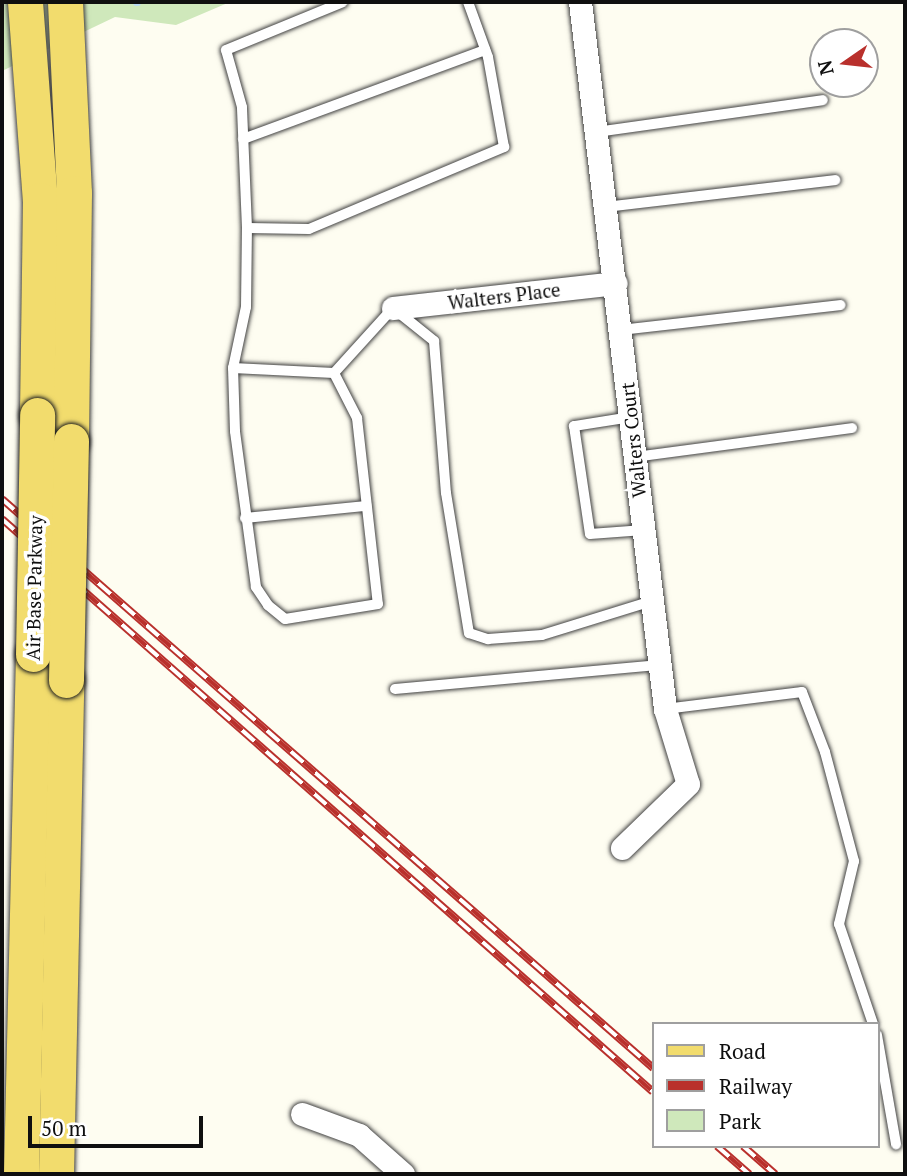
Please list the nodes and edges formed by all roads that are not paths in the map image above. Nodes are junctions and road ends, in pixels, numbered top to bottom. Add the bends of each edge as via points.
1 (24, 2) edge
2 (65, 2) edge
3 (343, 2) edge
4 (468, 2) edge
5 (579, 2) edge
6 (485, 50) junction
7 (823, 100) dead end
8 (596, 132) junction
9 (243, 139) junction
10 (835, 180) dead end
11 (606, 207) junction
12 (247, 228) junction
13 (616, 283) junction
14 (841, 305) dead end
15 (393, 308) junction
16 (621, 330) junction
17 (233, 368) junction
18 (334, 373) junction
19 (631, 417) junction
20 (852, 428) dead end
21 (635, 457) junction
22 (366, 506) junction
23 (245, 518) junction
24 (644, 530) junction
25 (652, 601) junction
26 (660, 665) junction
27 (395, 689) dead end
28 (665, 709) junction
29 (622, 848) dead end
30 (872, 1022) edge
31 (879, 1046) edge
32 (302, 1114) dead end
33 (896, 1144) dead end
34 (21, 1174) edge
35 (56, 1174) edge
36 (403, 1174) edge

1 - 34 main road, Air Base Parkway, bridge via 40,200
2 - 35 main road, Air Base Parkway, bridge via 74,193
3 - 9 lane via 226,50 242,107
4 - 6 lane
5 - 8 street, Walters Court
6 - 9 lane
6 - 12 lane via 504,147 309,229
7 - 8 lane
8 - 11 street, Walters Court
9 - 12 lane
10 - 11 lane
11 - 13 street, Walters Court
12 - 17 lane via 246,307
13 - 15 street, Walters Place
13 - 16 street, Walters Court
14 - 16 lane
15 - 18 lane
15 - 25 lane via 434,341 446,493 469,633 488,639 542,635
16 - 19 street, Walters Court
17 - 18 lane
17 - 23 lane
18 - 22 lane via 357,418
19 - 21 street, Walters Court
19 - 24 lane via 574,426 590,534
20 - 21 lane
21 - 24 street, Walters Court
22 - 23 lane
22 - 23 lane via 378,604 285,619 256,587
24 - 25 street, Walters Court
25 - 26 street, Walters Court
26 - 27 lane
26 - 28 street, Walters Court
28 - 29 street, Walters Court via 688,784
28 - 30 lane via 802,692 825,752 854,862 839,925
31 - 33 lane
32 - 36 street via 359,1135

